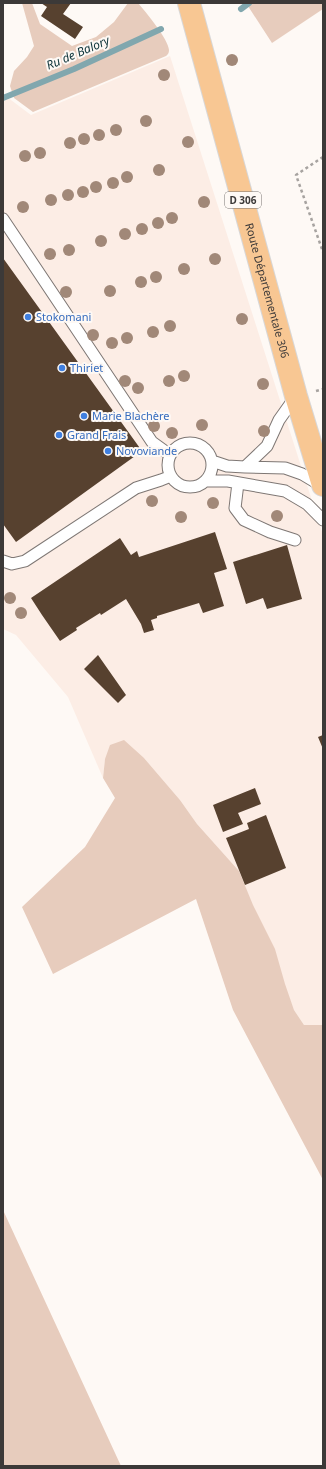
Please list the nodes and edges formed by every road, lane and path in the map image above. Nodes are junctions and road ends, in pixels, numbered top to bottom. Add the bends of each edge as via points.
1 (189, 3) edge
2 (323, 157) edge
3 (3, 219) edge
4 (323, 252) edge
5 (296, 396) junction
6 (170, 455) junction
7 (212, 461) junction
8 (246, 467) junction
9 (171, 476) junction
10 (206, 481) junction
11 (238, 483) junction
12 (323, 486) edge
13 (323, 520) edge
14 (295, 540) dead end
15 (3, 561) edge

1 - 5 main road, Route Départementale 306 / D 306
2 - 4 path via 296,175
3 - 6 lane via 152,442
5 - 8 lane via 278,420 267,446
5 - 12 main road, Route Départementale 306 / D 306
6 - 7 lane via 179,445 193,442 206,448
6 - 9 lane via 168,469
7 - 8 lane via 227,466
7 - 10 lane via 210,475
8 - 12 lane via 285,468
9 - 10 lane via 187,487 200,485
9 - 15 lane via 136,488 25,561 12,564
10 - 11 lane
11 - 13 lane via 285,491 307,504
11 - 14 lane via 235,508 244,520

